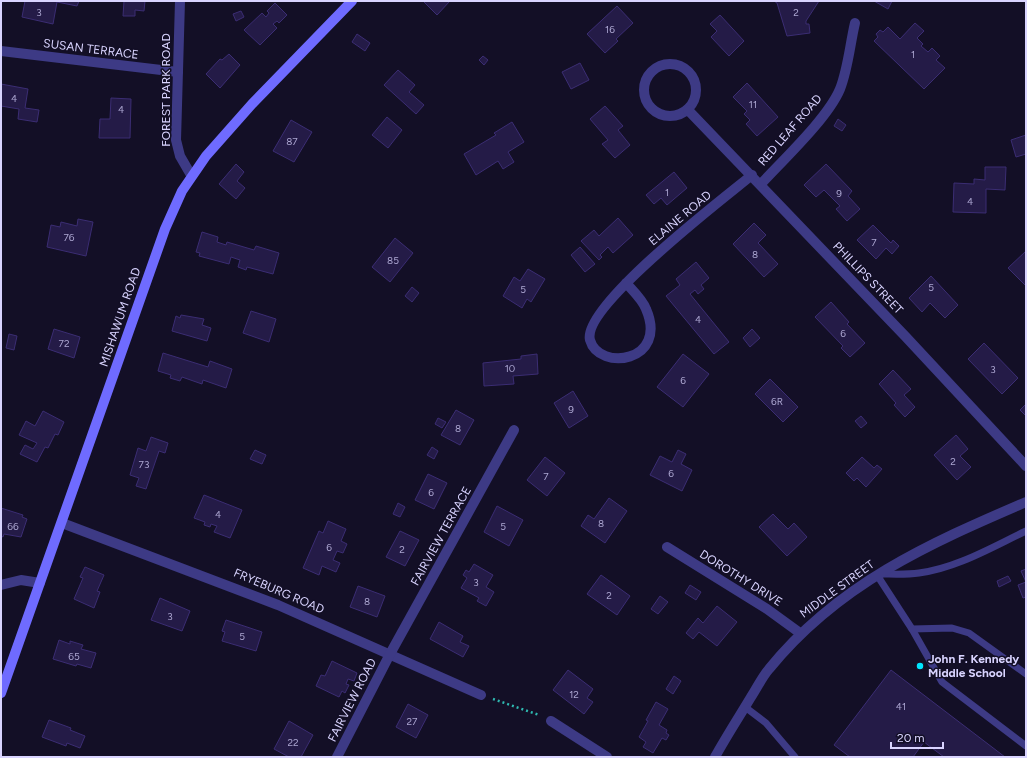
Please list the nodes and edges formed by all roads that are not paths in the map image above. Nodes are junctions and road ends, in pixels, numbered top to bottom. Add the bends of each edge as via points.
1 (180, 1) edge
2 (352, 1) edge
3 (855, 23) dead end
4 (1, 51) edge
5 (178, 72) junction
6 (688, 110) junction
7 (191, 175) junction
8 (752, 175) junction
9 (760, 184) junction
10 (626, 283) junction
11 (514, 430) dead end
12 (1026, 466) edge
13 (1026, 502) edge
14 (62, 523) junction
15 (1026, 531) edge
16 (667, 547) dead end
17 (877, 574) junction
18 (40, 583) junction
19 (1, 585) edge
20 (912, 629) junction
21 (800, 633) junction
22 (390, 654) junction
23 (1026, 674) edge
24 (1, 693) edge
25 (481, 695) road end
26 (744, 707) junction
27 (551, 721) road end
28 (1026, 746) edge
29 (337, 757) edge
30 (607, 757) edge
31 (715, 757) edge
32 (794, 757) edge

1 - 5 street, FOREST PARK ROAD
2 - 7 main road, MISHAWUM ROAD via 226,133
3 - 9 street, RED LEAF ROAD via 842,83 834,100
4 - 5 street, SUSAN TERRACE
5 - 7 street, FOREST PARK ROAD via 177,145
6 - 6 street via 672,116 661,114 650,107 646,100 645,84 654,69 667,63 676,64 690,72 696,81 697,93
6 - 8 street, PHILLIPS STREET
7 - 14 main road, MISHAWUM ROAD via 165,229
8 - 9 street, PHILLIPS STREET
8 - 10 street, ELAINE ROAD
9 - 12 street, PHILLIPS STREET
10 - 10 street, ELAINE ROAD via 646,308 650,318 651,334 648,343 634,356 610,358 595,348 589,333 599,313
11 - 22 street, FAIRVIEW TERRACE
13 - 17 street, MIDDLE STREET via 932,544
14 - 18 main road, MISHAWUM ROAD
14 - 22 street, FRYEBURG ROAD via 234,586
15 - 17 lane via 941,568 920,573
16 - 21 street, DOROTHY DRIVE via 767,609
17 - 20 lane
17 - 21 street, MIDDLE STREET via 822,613
18 - 19 street via 21,580
18 - 24 main road, MISHAWUM ROAD
20 - 23 lane via 952,628 969,633
20 - 28 lane via 942,682
21 - 26 street, MIDDLE STREET via 768,670
22 - 25 street, FRYEBURG ROAD
22 - 29 street, FAIRVIEW ROAD
26 - 31 street, MIDDLE STREET
26 - 32 lane via 766,723
27 - 30 street

